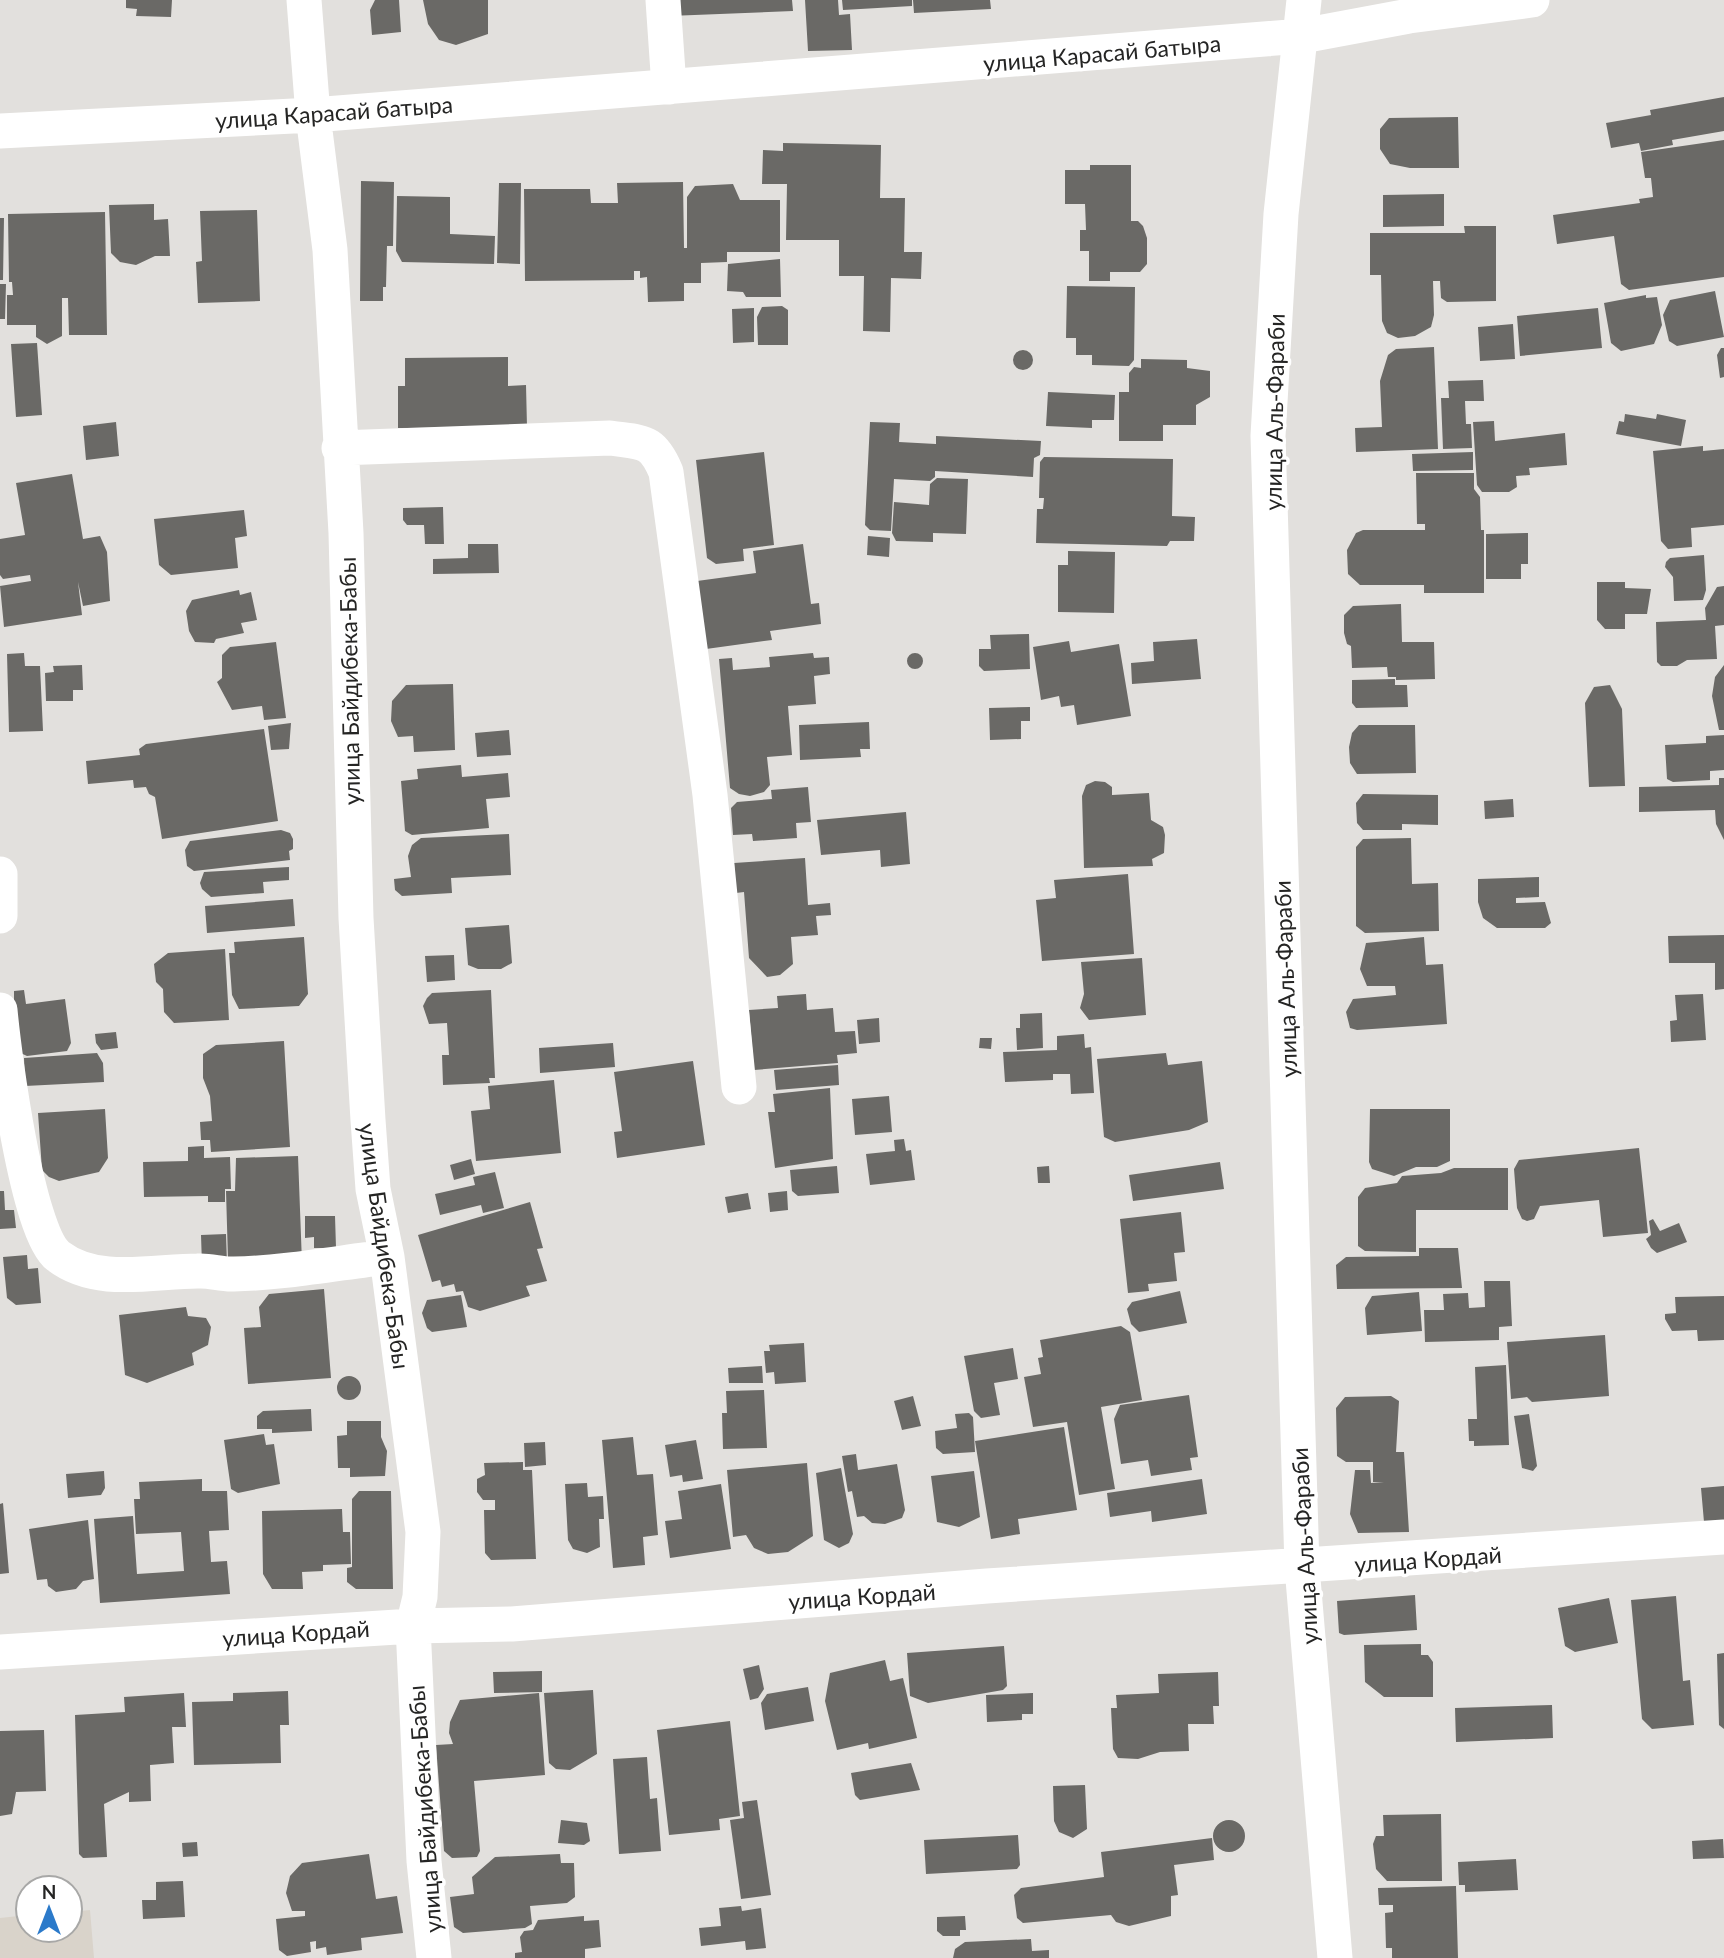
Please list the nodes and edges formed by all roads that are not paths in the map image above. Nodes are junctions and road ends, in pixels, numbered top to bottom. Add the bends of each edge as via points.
1 (304, 0) edge
2 (663, 0) edge
3 (1304, 0) edge
4 (1532, 0) edge
5 (1302, 36) junction
6 (668, 87) junction
7 (313, 115) junction
8 (0, 131) edge
9 (339, 448) junction
10 (0, 874) edge
11 (0, 916) edge
12 (0, 1010) edge
13 (739, 1087) dead end
14 (387, 1257) junction
15 (1724, 1537) edge
16 (1302, 1567) junction
17 (413, 1626) junction
18 (0, 1652) edge
19 (434, 1958) edge
20 (1335, 1958) edge

1 - 7 street, улица Байдибека-Бабы
2 - 6 street
3 - 5 street, улица Аль-Фараби
4 - 5 street, улица Карасай батыра
5 - 6 street, улица Карасай батыра
5 - 16 street, улица Аль-Фараби via 1282,214 1268,436
6 - 7 street, улица Карасай батыра
7 - 8 street, улица Карасай батыра
7 - 9 street, улица Байдибека-Бабы via 330,250
9 - 13 street via 610,438 642,443 657,451 666,472 710,794
9 - 14 street, улица Байдибека-Бабы via 346,533 356,932 373,1189
10 - 11 street
12 - 14 street via 26,1170 40,1224 57,1255 84,1269 122,1275 200,1270 232,1275
14 - 17 street, улица Байдибека-Бабы via 424,1532 420,1597
15 - 16 street, улица Кордай
16 - 17 street, улица Кордай via 987,1586 513,1624
16 - 20 street, улица Аль-Фараби
17 - 18 street, улица Кордай
17 - 19 street, улица Байдибека-Бабы via 424,1861

